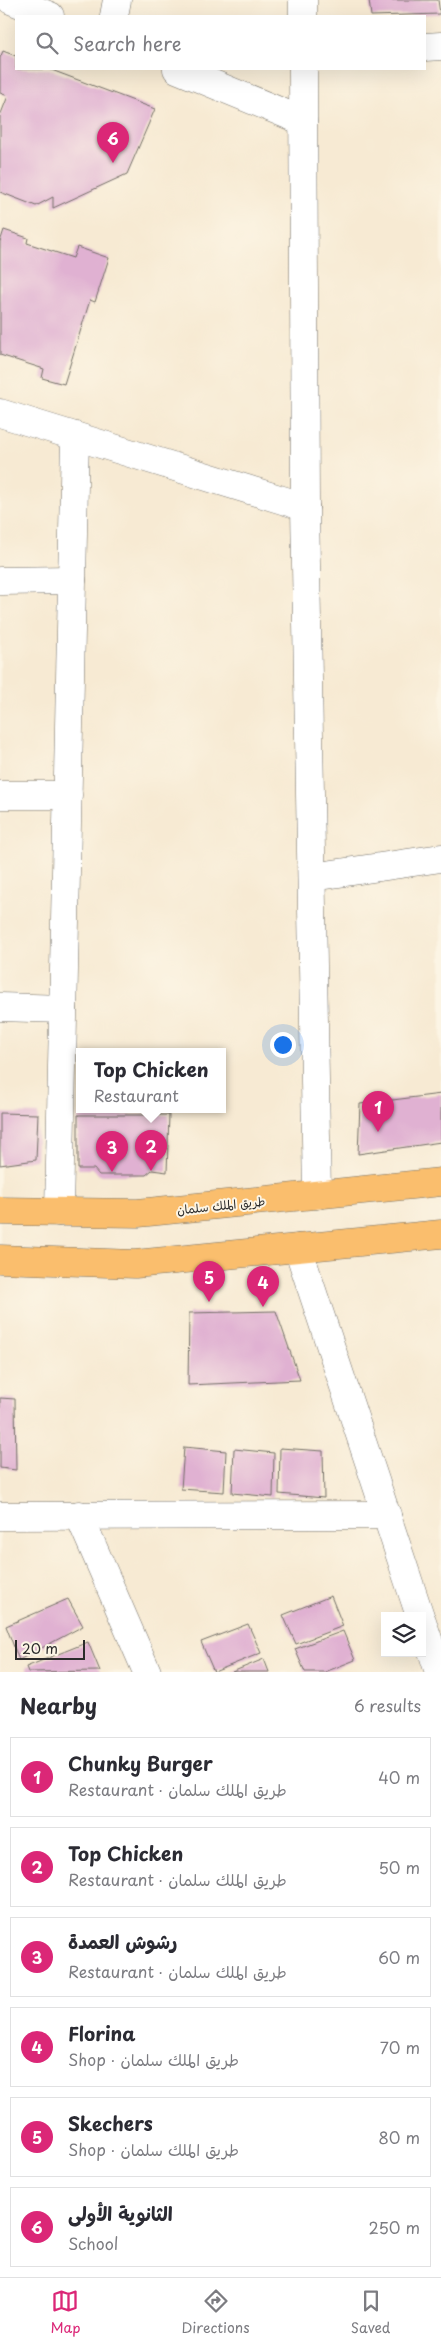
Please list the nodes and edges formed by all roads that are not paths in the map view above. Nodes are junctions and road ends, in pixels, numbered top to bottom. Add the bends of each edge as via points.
1 (11, 0) edge
2 (117, 0) edge
3 (303, 0) edge
4 (48, 15) edge
5 (114, 15) edge
6 (303, 15) edge
7 (441, 46) edge
8 (426, 47) edge
9 (179, 70) edge
10 (303, 70) edge
11 (303, 121) junction
12 (0, 413) edge
13 (75, 436) junction
14 (306, 507) junction
15 (72, 580) junction
16 (0, 581) edge
17 (0, 795) edge
18 (68, 795) junction
19 (441, 858) edge
20 (312, 877) junction
21 (0, 1007) edge
22 (63, 1009) junction
23 (441, 1182) edge
24 (317, 1195) junction
25 (0, 1211) edge
26 (59, 1212) junction
27 (441, 1234) edge
28 (298, 1248) junction
29 (0, 1259) edge
30 (79, 1515) junction
31 (387, 1515) junction
32 (0, 1516) edge
33 (419, 1612) edge
34 (426, 1633) edge
35 (147, 1672) edge
36 (439, 1672) edge

1 - 4 street
2 - 5 street
3 - 6 street
7 - 8 street
9 - 11 street
10 - 11 street
11 - 14 street
12 - 13 street
13 - 14 street
13 - 15 street
14 - 20 street
15 - 16 street
15 - 18 street
17 - 18 street
18 - 22 street
19 - 20 street
20 - 24 street
21 - 22 street
22 - 26 street
23 - 24 main road, طريق الملك سلمان
24 - 26 main road, طريق الملك سلمان via 138,1213
25 - 26 main road, طريق الملك سلمان
27 - 28 main road
28 - 29 main road via 135,1264
28 - 31 street
30 - 31 street
30 - 32 street
30 - 35 street
31 - 33 street
34 - 36 street

